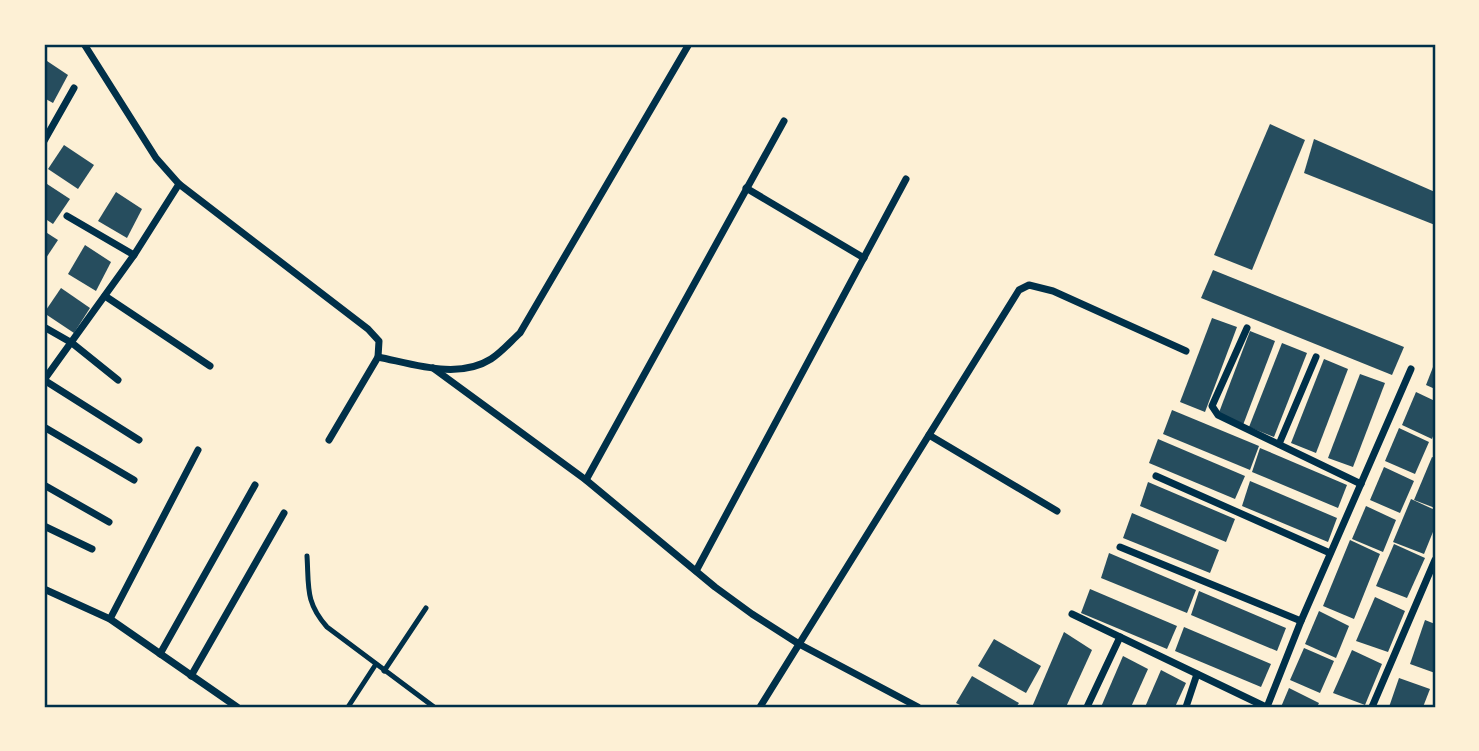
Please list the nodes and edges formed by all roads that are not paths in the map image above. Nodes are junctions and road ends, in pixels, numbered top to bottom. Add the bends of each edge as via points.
1 (84, 44) edge
2 (689, 44) edge
3 (74, 88) dead end
4 (784, 121) dead end
5 (44, 141) edge
6 (906, 179) dead end
7 (179, 184) junction
8 (746, 188) junction
9 (67, 216) dead end
10 (134, 255) junction
11 (863, 258) junction
12 (105, 296) junction
13 (44, 327) edge
14 (1247, 328) dead end
15 (72, 343) junction
16 (1186, 351) dead end
17 (1316, 356) dead end
18 (378, 357) junction
19 (210, 366) dead end
20 (433, 368) junction
21 (1411, 369) dead end
22 (44, 380) edge
23 (118, 380) dead end
24 (44, 427) edge
25 (929, 435) junction
26 (139, 440) dead end
27 (329, 440) dead end
28 (1279, 444) junction
29 (198, 450) dead end
30 (1156, 476) dead end
31 (134, 480) dead end
32 (586, 480) junction
33 (1362, 484) junction
34 (44, 485) edge
35 (255, 485) dead end
36 (1058, 511) dead end
37 (284, 513) dead end
38 (109, 522) dead end
39 (44, 526) edge
40 (1121, 547) dead end
41 (92, 549) dead end
42 (1331, 552) junction
43 (307, 556) dead end
44 (1435, 560) edge
45 (696, 571) junction
46 (44, 589) edge
47 (425, 608) dead end
48 (1072, 614) dead end
49 (110, 619) junction
50 (1301, 621) junction
51 (1121, 637) junction
52 (799, 644) junction
53 (160, 654) junction
54 (376, 664) junction
55 (384, 671) junction
56 (1197, 674) junction
57 (191, 676) junction
58 (237, 707) edge
59 (348, 707) edge
60 (435, 707) edge
61 (760, 707) edge
62 (918, 707) edge
63 (1087, 707) edge
64 (1186, 707) edge
65 (1267, 707) edge
66 (1372, 707) edge

1 - 7 street via 156,158
2 - 20 street via 520,333 491,359 467,369
3 - 5 street
4 - 8 street
6 - 11 street
7 - 10 street
7 - 18 street via 368,329 379,341
8 - 11 street
8 - 32 street
9 - 10 street
10 - 12 street
11 - 45 street
12 - 15 street
12 - 19 street
13 - 15 street
14 - 28 street via 1212,406 1218,415
15 - 22 street
15 - 23 street
16 - 25 street via 1053,291 1028,285 1019,290
17 - 28 street
18 - 20 street
18 - 27 street
20 - 32 street
21 - 33 street
22 - 26 street
24 - 31 street
25 - 36 street
25 - 52 street
28 - 33 street
29 - 49 street
30 - 42 street
32 - 45 street
33 - 42 street
34 - 38 street
35 - 53 street
37 - 57 street
39 - 41 street
40 - 50 street
42 - 50 street
43 - 54 lane via 315,613
44 - 66 street
45 - 52 street
46 - 49 street
47 - 55 lane
48 - 51 street
49 - 53 street
50 - 65 street
51 - 56 street
51 - 63 street
52 - 61 street
52 - 62 street
53 - 57 street
54 - 55 lane
54 - 59 lane
55 - 60 lane
56 - 64 street
56 - 65 street
57 - 58 street

